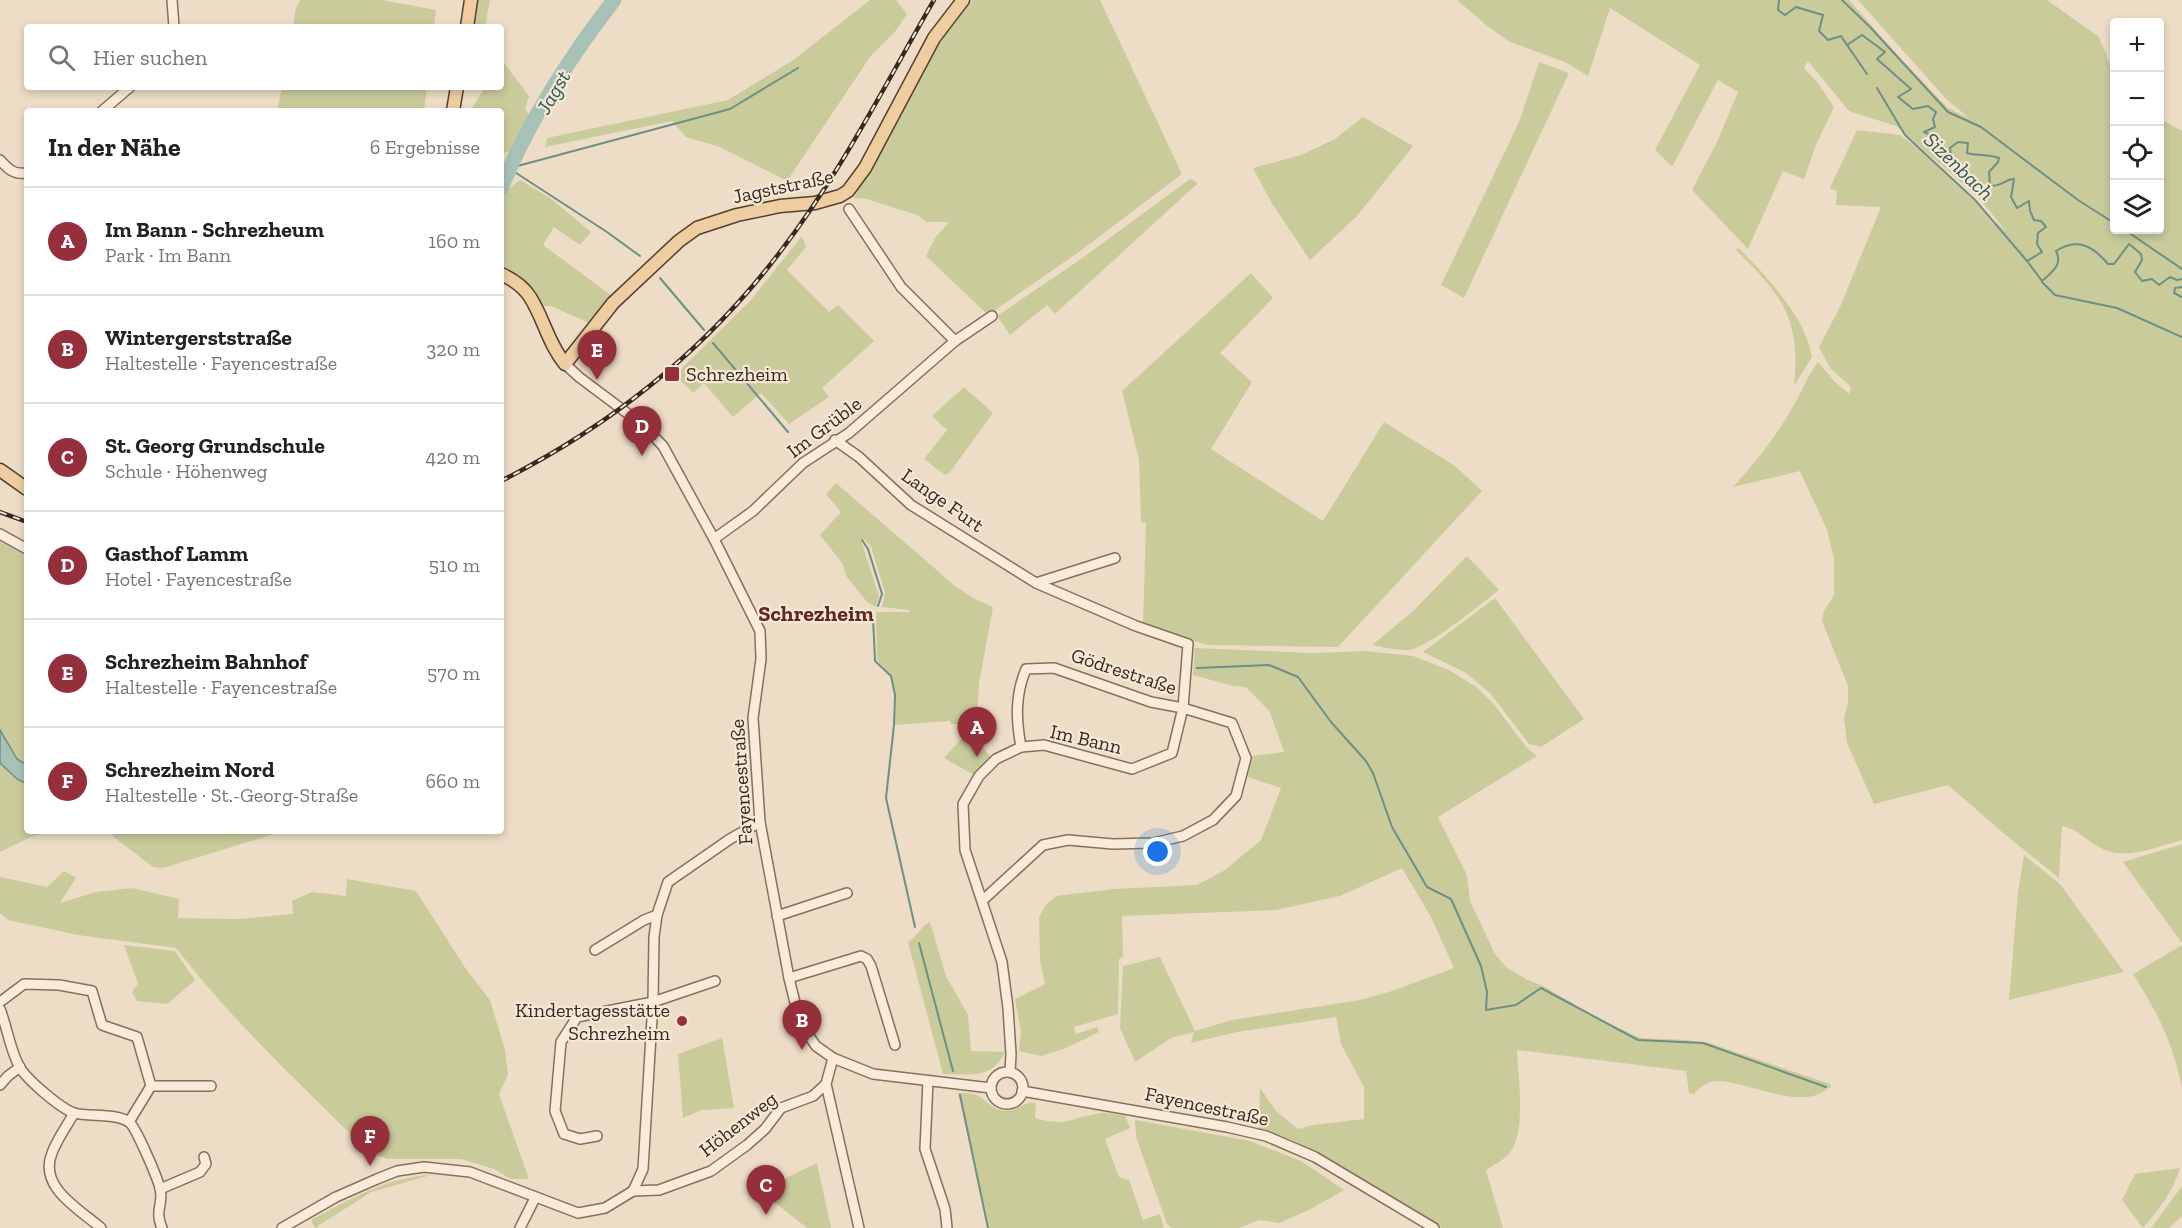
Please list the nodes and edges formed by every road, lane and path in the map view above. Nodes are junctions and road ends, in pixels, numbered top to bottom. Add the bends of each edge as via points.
1 (172, 0) edge
2 (471, 0) edge
3 (962, 1) edge
4 (174, 24) edge
5 (467, 24) edge
6 (126, 90) edge
7 (456, 90) edge
8 (106, 108) edge
9 (454, 108) edge
10 (0, 160) edge
11 (24, 173) edge
12 (849, 209) dead end
13 (504, 276) edge
14 (992, 316) dead end
15 (955, 341) junction
16 (565, 364) junction
17 (835, 440) junction
18 (0, 470) edge
19 (24, 487) edge
20 (0, 534) edge
21 (714, 539) junction
22 (24, 547) edge
23 (1115, 558) dead end
24 (1036, 583) junction
25 (1188, 644) joint
26 (1183, 708) junction
27 (1021, 747) junction
28 (760, 822) junction
29 (847, 893) dead end
30 (983, 900) junction
31 (657, 915) junction
32 (777, 916) junction
33 (595, 950) dead end
34 (789, 978) junction
35 (715, 981) dead end
36 (0, 1002) edge
37 (653, 1002) junction
38 (0, 1009) edge
39 (896, 1045) dead end
40 (833, 1058) junction
41 (20, 1067) junction
42 (1010, 1072) junction
43 (928, 1081) junction
44 (826, 1084) junction
45 (0, 1085) edge
46 (152, 1086) junction
47 (211, 1086) dead end
48 (991, 1088) junction
49 (1022, 1091) junction
50 (74, 1113) junction
51 (129, 1122) junction
52 (597, 1136) dead end
53 (204, 1157) dead end
54 (160, 1189) junction
55 (633, 1191) junction
56 (535, 1198) junction
57 (101, 1228) edge
58 (160, 1228) edge
59 (282, 1228) edge
60 (520, 1228) edge
61 (859, 1228) edge
62 (947, 1228) edge
63 (1434, 1228) edge

1 - 4 street
2 - 5 main road
3 - 16 main road, Jagststraße via 934,38 865,168 848,191 815,203 780,206 697,228 613,303
6 - 8 street
7 - 9 main road
10 - 11 street via 16,174
12 - 15 street via 901,287
13 - 16 main road, Fayencestraße via 530,296 555,352
14 - 15 street, Im Grüble
15 - 17 street, Im Grüble via 849,433
16 - 21 street, Fayencestraße via 643,425 663,446
17 - 21 street, Im Grüble via 803,463 753,511
17 - 24 street, Lange Furt via 911,505
18 - 19 main road
20 - 22 street
21 - 28 street, Fayencestraße via 760,631 762,659 753,718
23 - 24 street
24 - 25 street, Lange Furt
25 - 26 street, Im Bann
26 - 27 street, Im Bann via 1172,753 1132,768 1044,746
26 - 27 street, Gödrestraße via 1151,702 1054,668 1026,669 1017,697
26 - 30 street via 1232,723 1246,758 1236,796 1213,820 1183,836 1153,843 1068,840 1043,845
27 - 30 street, Im Bann via 996,759 963,804 965,850
28 - 31 street via 668,882
28 - 32 street, Fayencestraße
29 - 32 street
30 - 42 street, Im Bann via 1002,962
31 - 33 street
31 - 37 street
32 - 34 street, Fayencestraße
34 - 39 street via 861,956 867,959
34 - 40 street, Fayencestraße via 800,1023 816,1046
35 - 37 street
36 - 46 street via 24,984 92,991 102,1025 137,1037
37 - 52 street via 577,1017 561,1042 555,1112 564,1134 580,1139
37 - 55 street via 643,1169
38 - 41 street
40 - 43 street, Fayencestraße via 873,1074
40 - 44 street
41 - 45 street
41 - 50 street via 55,1103
42 - 48 street via 997,1076
42 - 49 street via 1021,1081
43 - 48 street, Fayencestraße
43 - 62 street via 925,1149 945,1209
44 - 55 street, Höhenweg via 813,1096 781,1108 765,1129 711,1171 659,1190
44 - 61 street
46 - 47 street
46 - 51 street
48 - 49 street, Fayencestraße via 998,1101 1007,1103 1017,1100
49 - 63 street, Fayencestraße via 1266,1136 1315,1157
50 - 51 street
50 - 57 street via 51,1155 48,1173 54,1188
51 - 54 street
53 - 54 street via 206,1164 200,1172
54 - 58 street
55 - 56 street via 605,1208 578,1213
56 - 59 street via 470,1172 424,1167 377,1179
56 - 60 street

